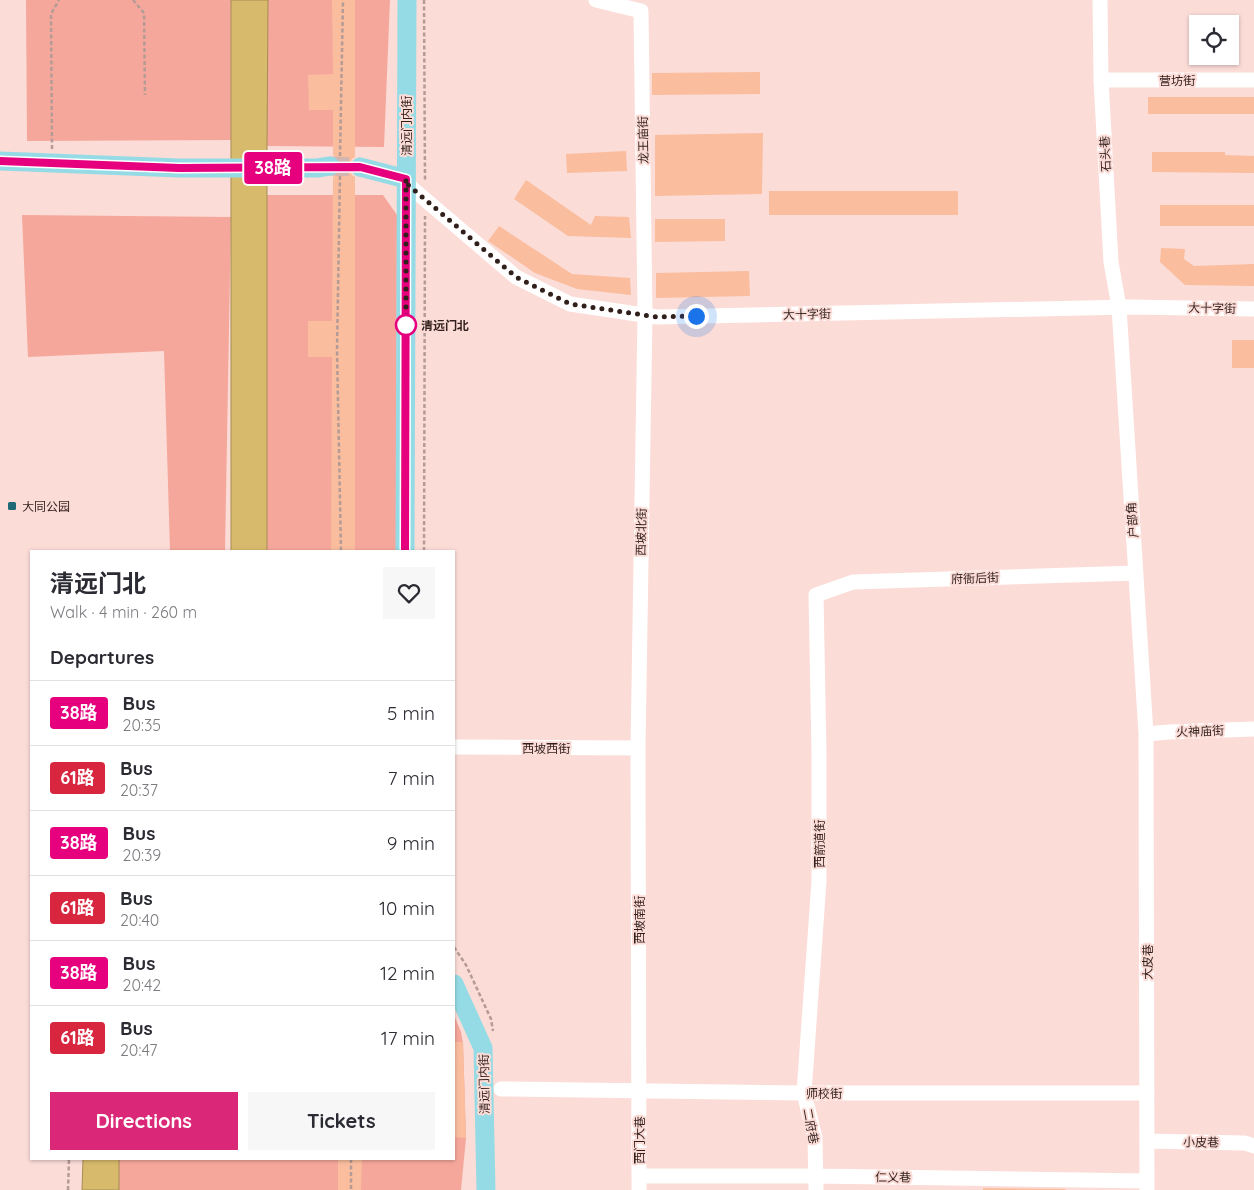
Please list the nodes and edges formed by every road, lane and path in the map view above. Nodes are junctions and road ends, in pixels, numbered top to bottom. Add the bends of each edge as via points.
1 (59, 0) edge
2 (132, 0) edge
3 (343, 0) edge
4 (407, 0) edge
5 (424, 0) edge
6 (596, 0) edge
7 (1100, 0) edge
8 (1101, 80) junction
9 (1254, 80) edge
10 (145, 95) dead end
11 (0, 161) edge
12 (53, 163) junction
13 (332, 166) junction
14 (360, 167) tunnel mouth
15 (406, 179) junction
16 (425, 199) junction
17 (1119, 307) junction
18 (1254, 309) edge
19 (645, 315) junction
20 (341, 550) edge
21 (405, 550) edge
22 (424, 550) edge
23 (1136, 573) junction
24 (816, 595) joint
25 (1254, 729) edge
26 (1146, 734) junction
27 (455, 747) edge
28 (638, 748) junction
29 (455, 986) edge
30 (501, 1089) dead end
31 (639, 1091) junction
32 (804, 1093) junction
33 (1147, 1093) junction
34 (1147, 1141) junction
35 (1254, 1146) edge
36 (69, 1160) edge
37 (351, 1160) edge
38 (639, 1183) edge
39 (816, 1183) edge
40 (962, 1184) edge
41 (1147, 1186) edge
42 (68, 1190) edge
43 (351, 1190) edge
44 (486, 1190) edge

1 - 12 path via 52,14
2 - 10 path via 144,12
3 - 13 path
4 - 15 main road, 清远门内街
5 - 16 path
6 - 19 street, 龙王庙街 via 641,10
7 - 8 street, 石头巷
8 - 9 street, 营坊街
8 - 17 street, 石头巷 via 1111,262
11 - 12 main road
12 - 13 main road via 179,168
13 - 20 path
14 - 15 main road
15 - 16 street, 大十字街 via 407,184
15 - 21 main road, 清远门内街
16 - 19 street, 大十字街 via 516,277 570,304
16 - 22 path
17 - 18 street, 大十字街
17 - 19 street, 大十字街
17 - 23 street, 户部角
19 - 28 street, 西坡北街
23 - 24 street, 府衙后街 via 853,582
23 - 26 street, 户部角
24 - 32 street, 西箭道街 via 819,881
25 - 26 street, 火神庙街
26 - 33 street, 大皮巷
27 - 28 street, 西坡西街
28 - 31 street, 西坡南街
29 - 44 main road, 清远门内街 via 483,1048
30 - 31 street, 师校街
31 - 32 street, 师校街
31 - 38 street, 西门大巷
32 - 33 street, 师校街
32 - 39 street, 二府巷 via 815,1138
33 - 34 street, 大皮巷
34 - 35 street, 小皮巷 via 1245,1143
34 - 41 street, 大皮巷
36 - 42 path
37 - 43 path
38 - 39 street, 仁义巷
39 - 40 street, 仁义巷
40 - 41 street, 仁义巷

